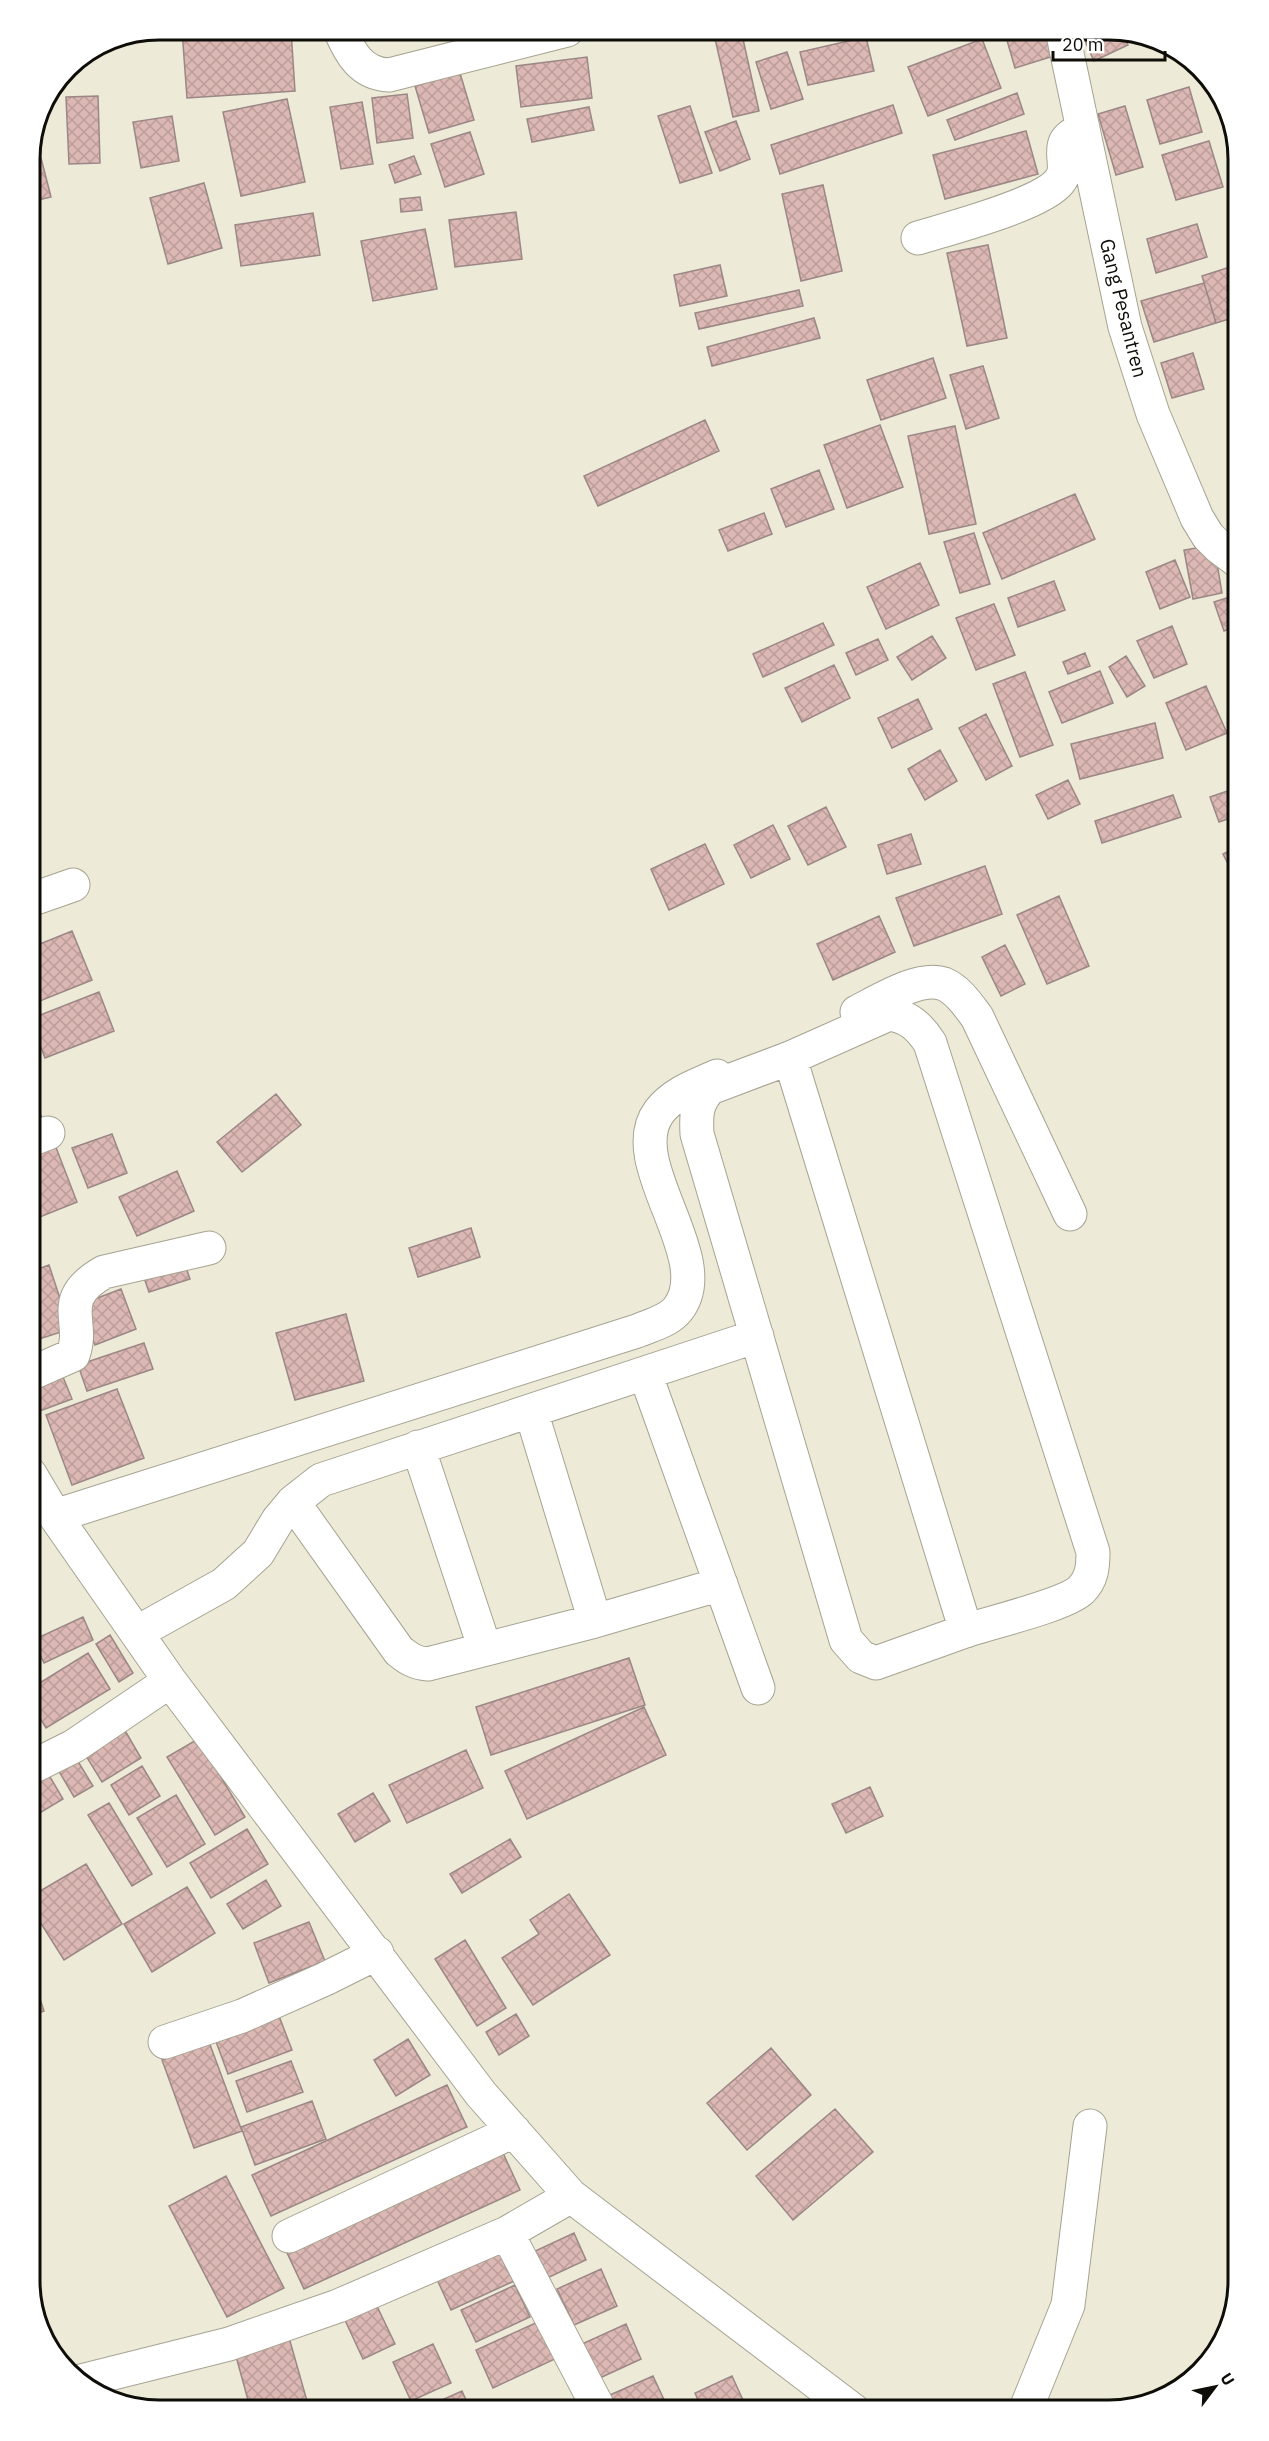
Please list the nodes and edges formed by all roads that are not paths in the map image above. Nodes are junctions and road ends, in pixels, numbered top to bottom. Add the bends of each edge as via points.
1 (345, 40) edge
2 (526, 40) edge
3 (1064, 41) edge
4 (1083, 128) junction
5 (918, 238) dead end
6 (1228, 554) edge
7 (73, 885) dead end
8 (41, 896) edge
9 (790, 1058) junction
10 (1070, 1214) dead end
11 (209, 1248) dead end
12 (757, 1336) junction
13 (40, 1369) edge
14 (645, 1373) junction
15 (531, 1411) junction
16 (418, 1447) junction
17 (40, 1491) edge
18 (293, 1502) junction
19 (55, 1516) junction
20 (721, 1584) junction
21 (595, 1621) junction
22 (966, 1631) junction
23 (138, 1632) junction
24 (485, 1649) junction
25 (170, 1681) junction
26 (758, 1688) dead end
27 (40, 1763) edge
28 (377, 1953) junction
29 (165, 2042) dead end
30 (1090, 2126) dead end
31 (514, 2131) junction
32 (571, 2196) junction
33 (507, 2233) junction
34 (289, 2236) dead end
35 (91, 2379) edge
36 (594, 2400) edge
37 (840, 2400) edge
38 (1029, 2400) edge

1 - 2 street via 355,60 377,75
3 - 4 street, Gang Pesantren
4 - 5 street via 1065,143 1065,173 1044,194
4 - 6 street, Gang Pesantren via 1125,327 1153,414 1197,518 1208,536
7 - 8 street
9 - 12 street via 710,1088 696,1110 697,1134
9 - 22 street
9 - 22 street via 888,1014 913,1023 930,1043 1093,1552 1092,1574 1069,1598
10 - 19 street via 977,1017 945,984 929,981 676,1095 659,1111 649,1137 652,1160 688,1270 687,1290 678,1310 665,1319 626,1335
11 - 13 street via 104,1272 89,1281 74,1307 73,1355
12 - 14 street
12 - 22 street via 846,1640 861,1657 876,1663
14 - 15 street
14 - 20 street
15 - 16 street
15 - 21 street
16 - 18 street via 321,1480
16 - 24 street
17 - 19 street
18 - 23 street via 258,1553 224,1584
18 - 24 street via 399,1651 410,1660 428,1664
19 - 23 street
20 - 21 street
20 - 26 street
21 - 24 street
23 - 25 street
25 - 27 street via 74,1746
25 - 28 street
28 - 29 street via 243,2016
28 - 31 street via 481,2094
30 - 38 street via 1068,2305
31 - 32 street
31 - 34 street
32 - 33 street
32 - 37 street
33 - 35 street via 338,2306 230,2344
33 - 36 street

